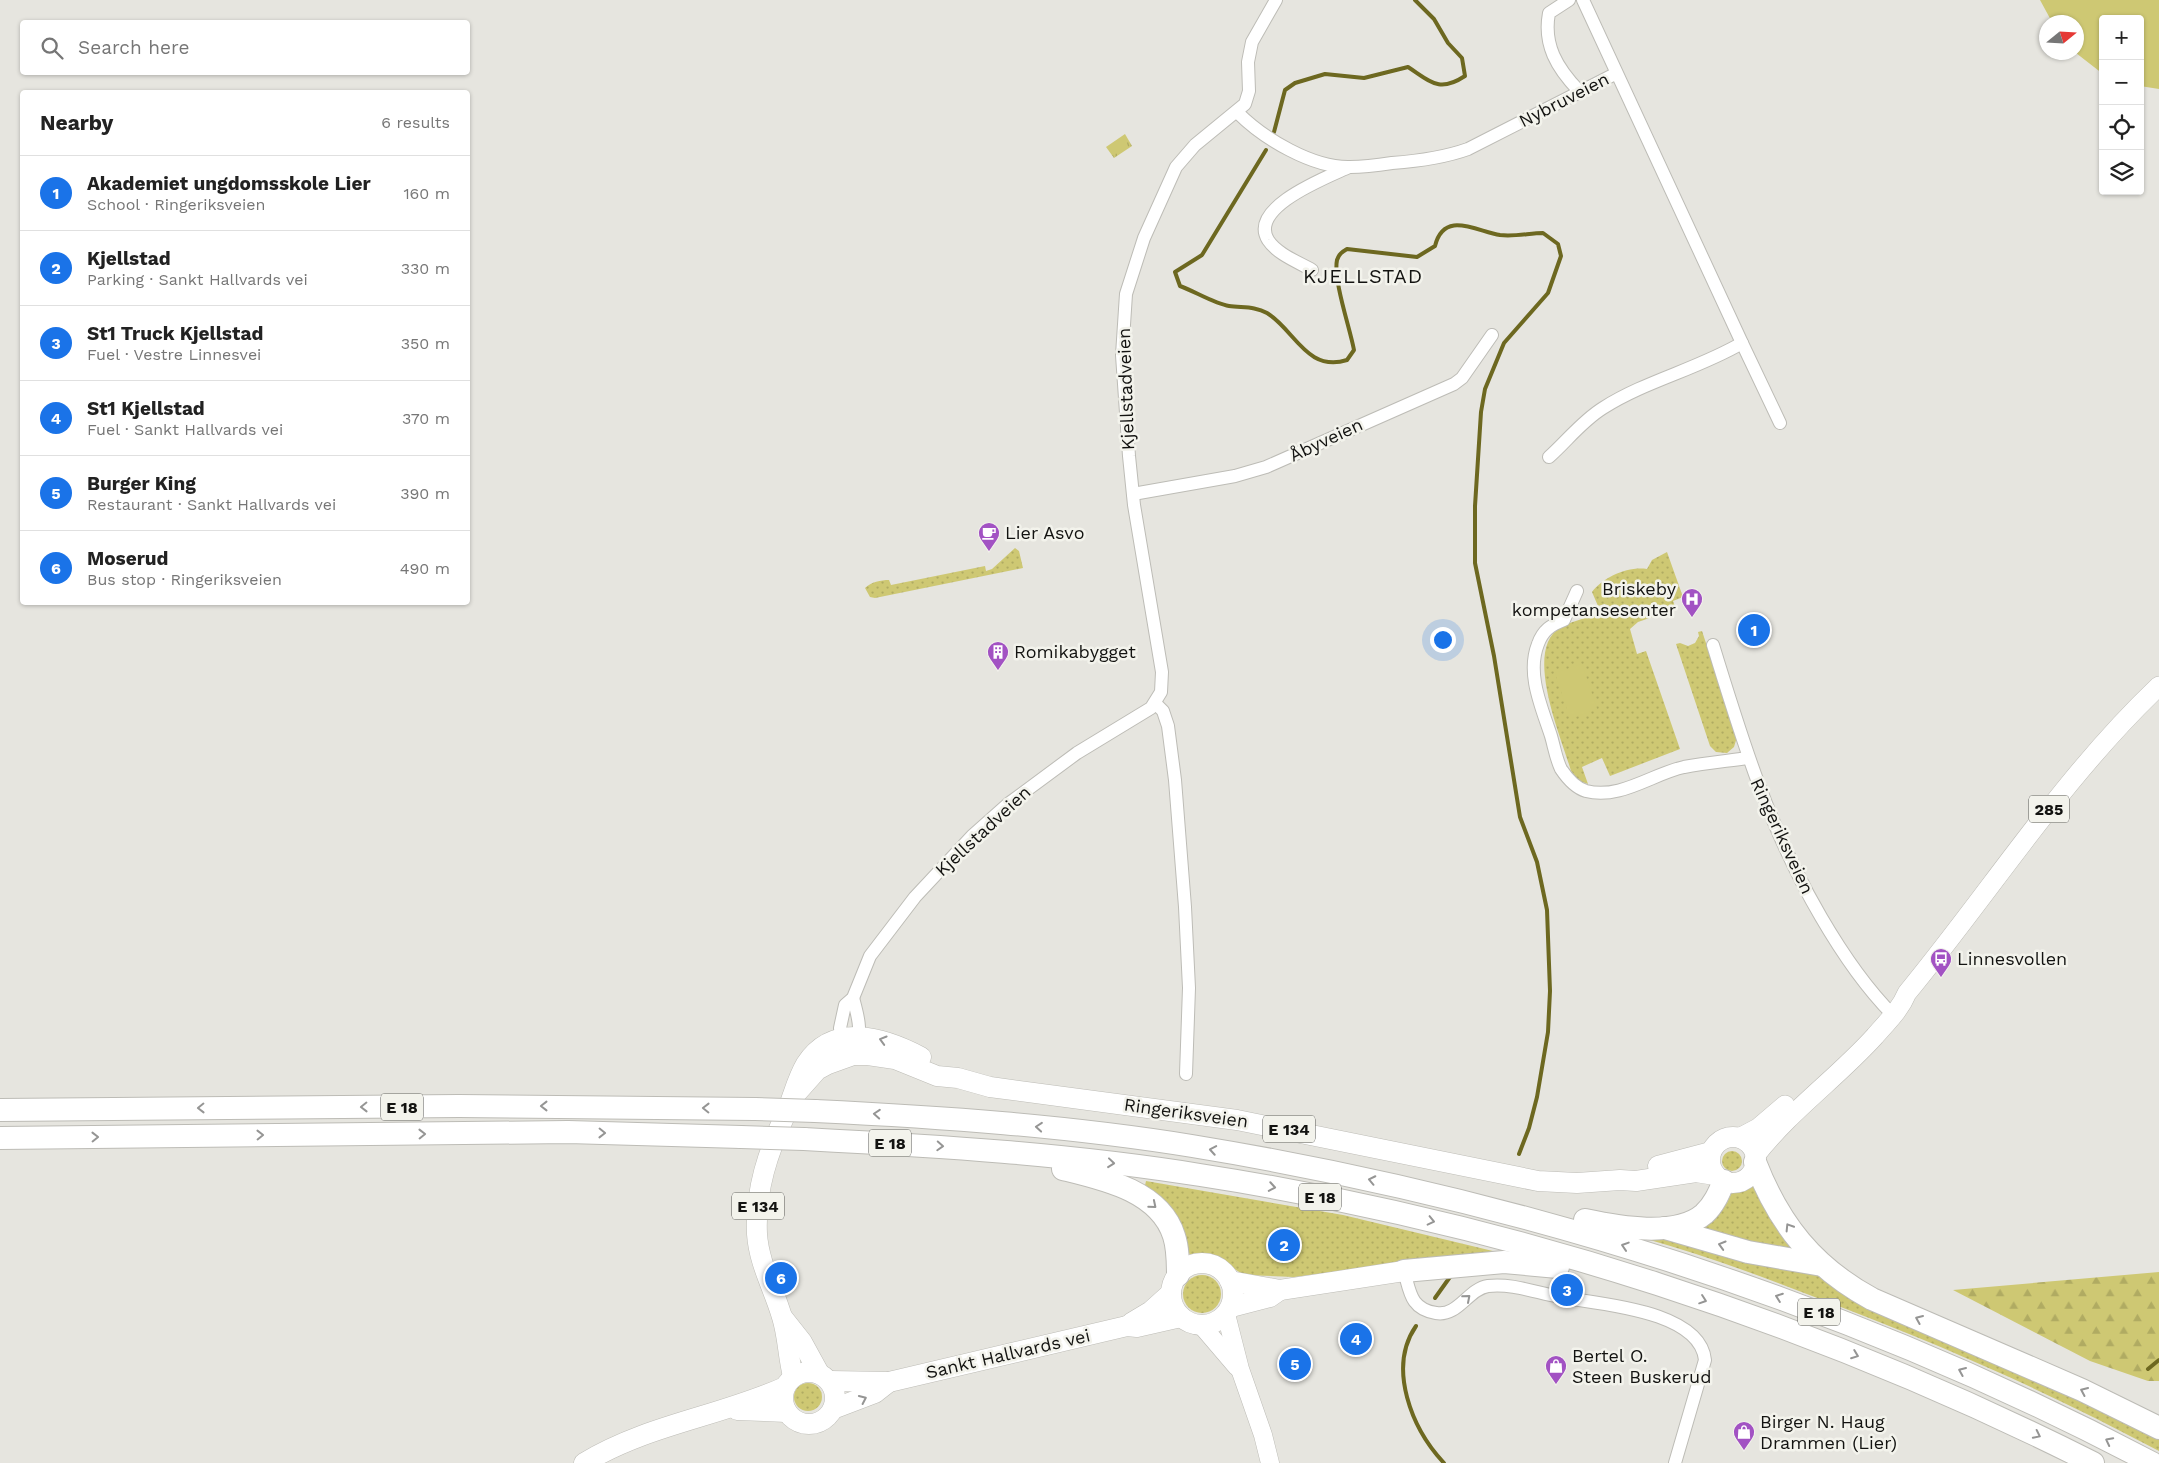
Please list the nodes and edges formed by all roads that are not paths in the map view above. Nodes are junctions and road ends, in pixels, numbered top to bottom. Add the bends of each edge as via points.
1 (1276, 0) edge
2 (1568, 0) edge
3 (1582, 0) edge
4 (1615, 74) junction
5 (1579, 91) junction
6 (1238, 112) junction
7 (1349, 168) junction
8 (1312, 270) dead end
9 (1492, 335) dead end
10 (1742, 343) junction
11 (1780, 423) dead end
12 (1549, 457) dead end
13 (1133, 494) junction
14 (1577, 591) dead end
15 (1713, 645) dead end
16 (2159, 686) edge
17 (1155, 703) junction
18 (1748, 758) junction
19 (853, 998) junction
20 (1890, 1012) junction
21 (851, 1044) junction
22 (1186, 1074) dead end
23 (3, 1110) edge
24 (4, 1138) edge
25 (1739, 1138) junction
26 (976, 1148) junction
27 (1711, 1152) junction
28 (1755, 1159) junction
29 (1720, 1178) junction
30 (1620, 1180) junction
31 (1471, 1203) junction
32 (1663, 1228) junction
33 (1822, 1265) junction
34 (1404, 1271) junction
35 (1230, 1281) junction
36 (1174, 1284) junction
37 (1656, 1284) junction
38 (1280, 1290) junction
39 (1228, 1311) junction
40 (782, 1317) junction
41 (1181, 1317) junction
42 (1127, 1326) junction
43 (1202, 1326) junction
44 (1240, 1369) junction
45 (824, 1377) junction
46 (789, 1381) junction
47 (889, 1382) junction
48 (730, 1409) junction
49 (834, 1409) junction
50 (787, 1412) junction
51 (2159, 1428) edge
52 (584, 1463) edge
53 (1270, 1463) edge
54 (1675, 1463) edge
55 (2093, 1463) edge
56 (2152, 1463) edge

1 - 6 street, Kjellstadveien via 1252,42 1248,62 1248,99
2 - 5 street via 1549,13 1547,37 1550,51
3 - 4 street
4 - 5 street, Nybruveien
4 - 10 street, Nybruveien
5 - 7 street, Nybruveien via 1494,136 1448,156
6 - 7 street, Nybruveien via 1282,147
6 - 13 street, Kjellstadveien via 1200,141 1176,167 1155,212 1129,283 1122,355
7 - 8 street via 1289,196 1267,222 1268,240
9 - 13 street, Åbyveien via 1462,378 1454,384 1266,467 1235,476
10 - 11 street, Nybruveien
10 - 12 street via 1605,406
13 - 17 street, Kjellstadveien via 1162,672 1161,692
14 - 18 street via 1564,620 1552,624 1544,632 1534,660 1536,690 1561,768 1570,781 1584,790 1611,793 1683,768
15 - 18 street, Ringeriksveien
16 - 20 main road, 285 via 2079,772 1902,1005
17 - 19 street, Kjellstadveien via 1145,713 1043,776 972,836 915,897 873,952 864,965
17 - 22 street via 1163,711 1168,726 1182,866 1189,988
18 - 20 street, Ringeriksveien via 1775,828 1802,883 1842,953
19 - 21 street via 858,1016
19 - 21 street, Kjellstadveien via 845,1005 841,1020
20 - 25 main road, 285 via 1758,1128
20 - 28 main road, 285 via 1846,1066 1774,1132
21 - 30 highway, Ringeriksveien / E 134 via 937,1076 990,1087 1175,1110 1285,1128 1518,1178 1577,1183
21 - 40 highway, Ringeriksveien / E 134 via 817,1070 793,1097 766,1161 759,1193 758,1235 763,1264
31 -> 23 highway, E 18, bridge via 1355,1176 1189,1146 973,1121 755,1109 449,1106
24 -> 26 highway, E 18, bridge via 568,1132
25 - 27 highway, E 134 via 1726,1138
25 - 28 highway via 1749,1145
26 -> 36 highway, E 18 via 1001,1161 1053,1167 1103,1180 1148,1200 1171,1226 1177,1248
26 -> 37 highway, E 18 via 1159,1169 1276,1188 1448,1225
27 - 29 highway via 1710,1160
27 - 30 highway, Ringeriksveien / E 134 via 1635,1172
28 - 29 highway, E 134 via 1747,1178 1736,1183
33 -> 28 highway, E 18 via 1788,1226
29 - 30 highway, Ringeriksveien / E 134 via 1696,1172 1636,1181
29 - 32 highway, E 18 via 1715,1201 1702,1216
31 - 32 highway, E 18 via 1515,1202 1600,1224
56 -> 31 highway, E 18 via 1967,1373 1838,1320 1694,1268 1566,1228
33 -> 32 highway, E 18 via 1748,1252
51 -> 33 highway, E 18 via 2090,1393 1872,1299
34 - 37 highway, E 18 via 1519,1262 1558,1267 1624,1285
34 - 38 highway, E 18
34 -> 54 street via 1410,1297 1424,1310 1436,1313 1449,1312 1484,1287 1517,1288 1612,1304 1675,1324 1696,1338 1704,1353 1703,1372
35 - 36 highway via 1216,1266 1202,1263 1189,1266
35 - 38 highway, E 18
35 - 39 highway via 1233,1294
36 - 41 highway, E 18 via 1174,1309
36 - 42 highway, Sankt Hallvards vei via 1151,1311
37 -> 55 highway, E 18 via 1780,1326 1867,1360 1993,1414
38 - 39 highway, E 18 via 1270,1297
39 - 43 highway, E 18 via 1218,1321
39 - 44 main road
40 - 45 highway, Ringeriksveien / E 134
40 - 46 highway, Ringeriksveien / E 134
41 - 42 highway, Sankt Hallvards vei via 1137,1327
41 - 43 highway
42 - 47 highway, Sankt Hallvards vei
43 - 44 main road
44 - 53 main road
45 - 46 highway via 806,1371
45 - 47 highway, Sankt Hallvards vei
45 - 49 highway, E 134 via 836,1394
46 - 48 highway
46 - 50 highway, E 134 via 783,1400
49 -> 47 highway, Sankt Hallvards vei via 875,1393
48 - 50 highway
48 - 52 highway via 656,1429
49 - 50 highway via 822,1421 811,1424 800,1422

